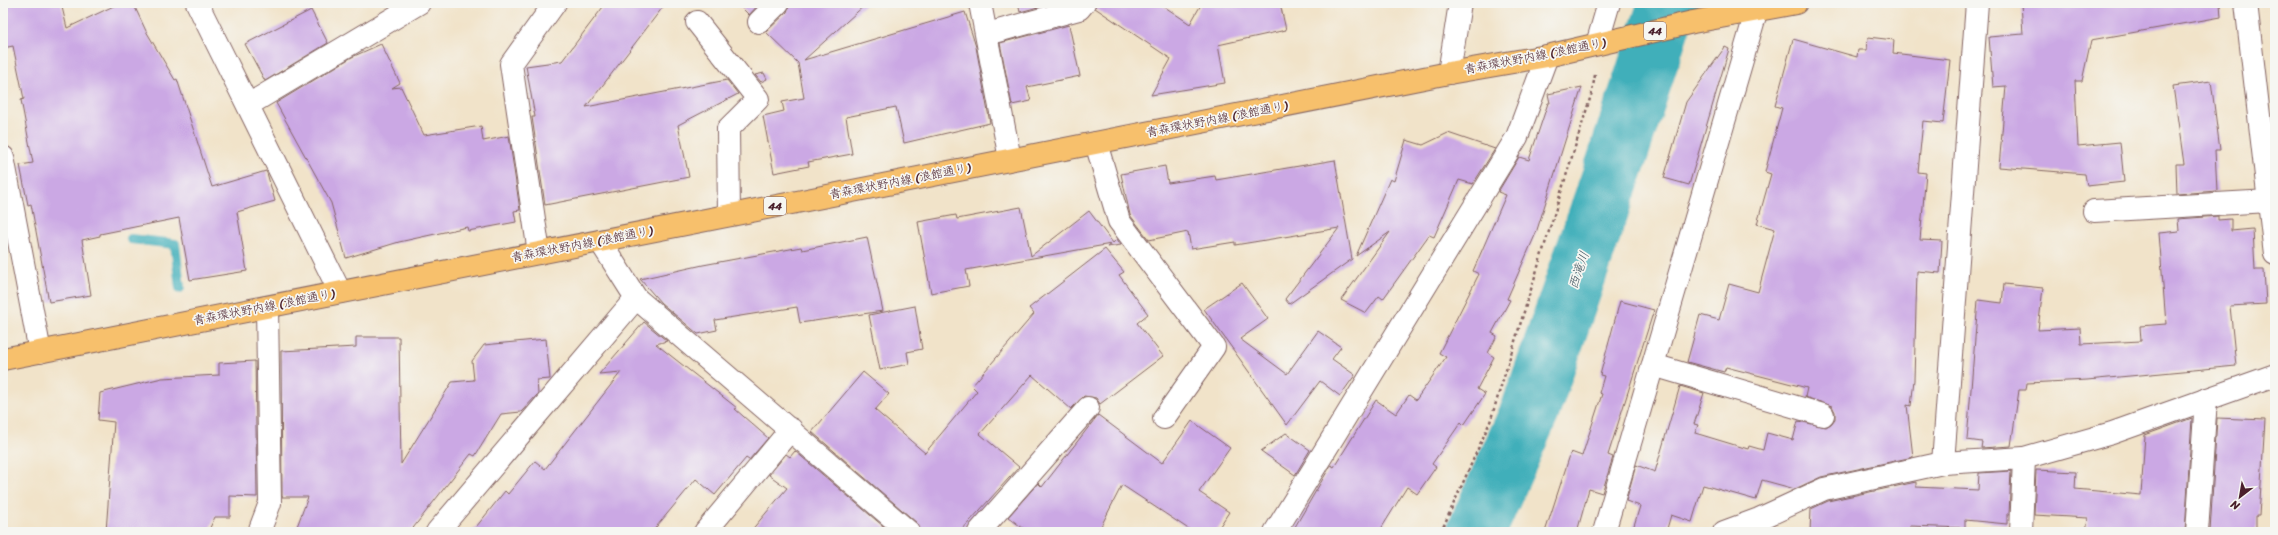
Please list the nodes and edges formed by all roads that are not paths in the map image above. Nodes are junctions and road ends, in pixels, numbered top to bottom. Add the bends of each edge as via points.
1 (197, 3) edge
2 (419, 3) edge
3 (555, 3) edge
4 (778, 3) edge
5 (980, 3) edge
6 (1084, 3) edge
7 (1460, 3) edge
8 (1609, 3) edge
9 (1796, 3) edge
10 (1977, 3) edge
11 (2246, 3) edge
12 (1734, 9) edge
13 (1757, 9) junction
14 (697, 22) dead end
15 (759, 22) dead end
16 (987, 34) junction
17 (1607, 42) junction
18 (1547, 56) junction
19 (1449, 73) junction
20 (248, 105) junction
21 (1096, 143) junction
22 (3, 157) edge
23 (1010, 159) junction
24 (2269, 201) junction
25 (2094, 211) dead end
26 (729, 215) junction
27 (600, 241) junction
28 (539, 253) junction
29 (2275, 254) edge
30 (340, 292) junction
31 (636, 298) junction
32 (267, 307) junction
33 (40, 352) junction
34 (3, 359) edge
35 (1653, 365) junction
36 (2275, 375) edge
37 (2206, 399) junction
38 (1088, 408) dead end
39 (1823, 415) dead end
40 (1164, 418) dead end
41 (791, 429) junction
42 (2024, 458) junction
43 (1942, 463) junction
44 (1759, 526) edge
45 (259, 532) edge
46 (437, 532) edge
47 (705, 532) edge
48 (909, 532) edge
49 (979, 532) edge
50 (1275, 532) edge
51 (1604, 532) edge
52 (1724, 532) edge
53 (2021, 532) edge
54 (2197, 532) edge

1 - 20 street
2 - 20 street
3 - 28 street via 511,64
4 - 15 street
5 - 16 street
6 - 16 street via 1079,10
7 - 19 street
8 - 17 street
9 - 13 main road, 青森環状野内線 (浪館通り) / 44
10 - 43 street
11 - 24 street
12 - 13 main road, 青森環状野内線 (浪館通り) / 44
12 - 17 main road, 青森環状野内線 (浪館通り) / 44 via 1693,22
13 - 35 street
14 - 26 street via 758,99 728,129
16 - 23 street
17 - 18 main road, 青森環状野内線 (浪館通り) / 44
18 - 19 main road, 青森環状野内線 (浪館通り) / 44
18 - 50 street via 1517,137
19 - 21 main road, 青森環状野内線 (浪館通り) / 44
20 - 30 street
21 - 23 main road, 青森環状野内線 (浪館通り) / 44
21 - 40 street via 1119,221 1214,347
22 - 33 street
23 - 26 main road, 青森環状野内線 (浪館通り) / 44
24 - 25 street
24 - 29 street
26 - 27 main road, 青森環状野内線 (浪館通り) / 44
27 - 28 main road, 青森環状野内線 (浪館通り) / 44
27 - 31 street
28 - 30 main road, 青森環状野内線 (浪館通り) / 44
30 - 32 main road, 青森環状野内線 (浪館通り) / 44
31 - 41 street
31 - 46 street
32 - 33 main road, 青森環状野内線 (浪館通り) / 44
32 - 45 street via 270,503
33 - 34 main road, 青森環状野内線 (浪館通り) / 44
35 - 39 street
35 - 51 street
36 - 37 street
37 - 42 street via 2112,433
37 - 54 street
38 - 49 street
41 - 47 street
41 - 48 street
42 - 43 street
42 - 53 street
43 - 44 street via 1824,489
44 - 52 street

